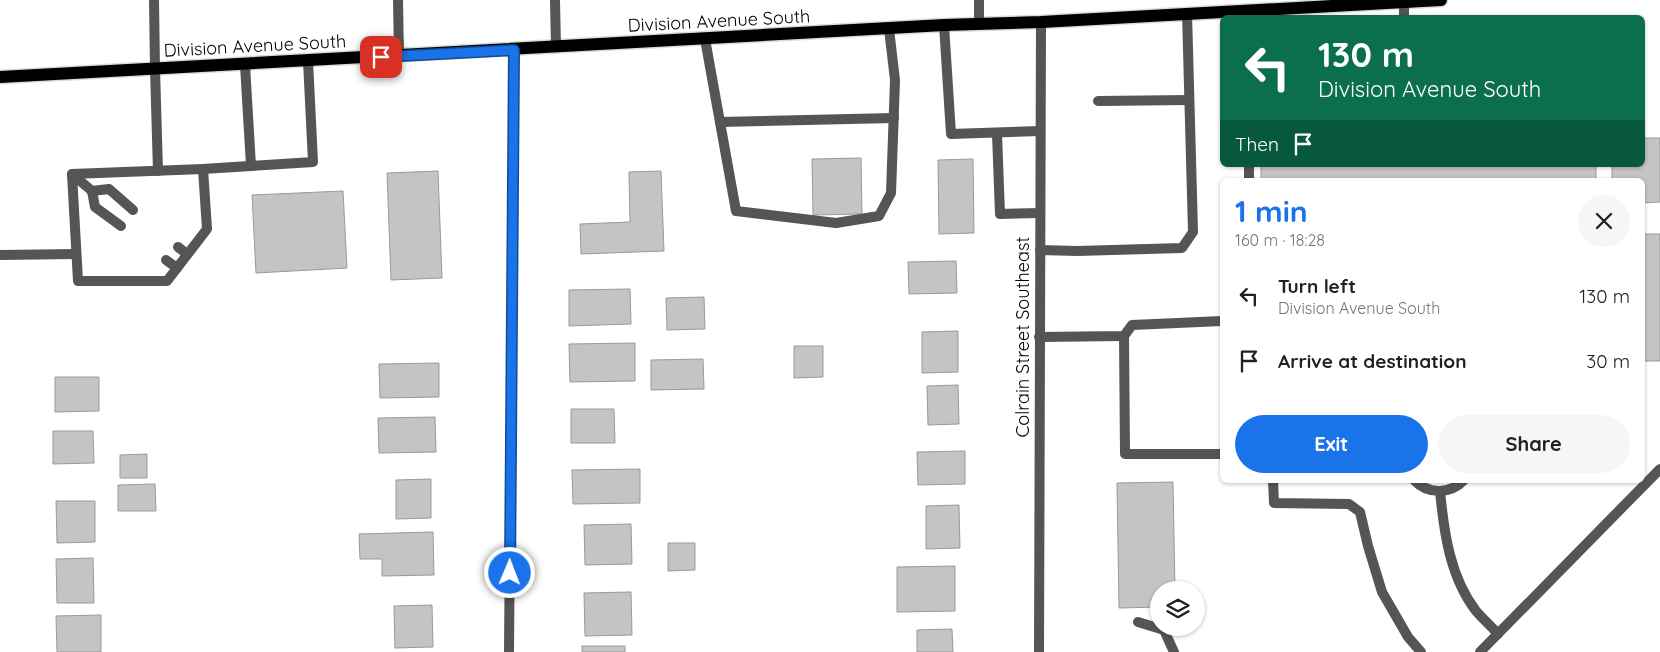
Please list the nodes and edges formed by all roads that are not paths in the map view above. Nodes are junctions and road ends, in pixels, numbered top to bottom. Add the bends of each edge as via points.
1 (154, 0) edge
2 (398, 0) edge
3 (555, 0) edge
4 (979, 0) edge
5 (1441, 0) edge
6 (1375, 2) edge
7 (1404, 2) junction
8 (1270, 4) edge
9 (1187, 13) junction
10 (1244, 14) edge
11 (1404, 15) edge
12 (1040, 22) junction
13 (944, 25) junction
14 (979, 25) junction
15 (890, 29) junction
16 (705, 39) junction
17 (556, 47) junction
18 (514, 50) junction
19 (399, 56) junction
20 (308, 62) junction
21 (245, 64) junction
22 (155, 69) junction
23 (0, 78) edge
24 (1189, 100) junction
25 (1098, 101) dead end
26 (894, 118) junction
27 (720, 122) junction
28 (1040, 131) junction
29 (997, 134) junction
30 (251, 166) junction
31 (203, 169) junction
32 (158, 171) junction
33 (72, 174) junction
34 (92, 191) junction
35 (133, 210) dead end
36 (1040, 213) junction
37 (121, 226) dead end
38 (178, 247) dead end
39 (1040, 250) junction
40 (76, 254) junction
41 (187, 254) junction
42 (0, 255) edge
43 (166, 260) dead end
44 (177, 268) junction
45 (1220, 321) edge
46 (1124, 336) junction
47 (1039, 337) junction
48 (1220, 454) edge
49 (1660, 469) edge
50 (1273, 483) edge
51 (1418, 483) edge
52 (1460, 483) edge
53 (1440, 491) junction
54 (1138, 622) dead end
55 (1498, 634) junction
56 (509, 652) edge
57 (1039, 652) edge
58 (1174, 652) edge
59 (1421, 652) edge
60 (1480, 652) edge

1 - 22 street
2 - 19 street
3 - 17 street
4 - 14 street
5 - 7 main road, Division Avenue South
6 - 7 main road, Division Avenue South
6 - 8 main road, Division Avenue South
7 - 11 street
8 - 10 main road, Division Avenue South
9 - 10 main road, Division Avenue South
9 - 12 main road, Division Avenue South
9 - 24 street
12 - 14 main road, Division Avenue South
12 - 28 street, Colrain Street Southeast
13 - 14 main road, Division Avenue South
13 - 15 main road, Division Avenue South
13 - 29 street via 951,134
15 - 16 main road, Division Avenue South
15 - 26 street via 895,80
16 - 17 main road, Division Avenue South
16 - 27 street
17 - 18 main road, Division Avenue South
18 - 19 main road, Division Avenue South
18 - 56 street
19 - 20 main road, Division Avenue South
20 - 21 main road, Division Avenue South
20 - 30 street via 313,162
21 - 22 main road, Division Avenue South
21 - 30 street
22 - 23 main road, Division Avenue South
22 - 32 street
24 - 25 street
24 - 39 street via 1193,232 1182,248
26 - 27 street
26 - 27 street via 891,193 879,216 836,223 736,211
28 - 29 street
28 - 36 street, Colrain Street Southeast
29 - 36 street via 1000,214
30 - 31 street
31 - 32 street
31 - 41 street via 207,229
32 - 33 street
33 - 34 street
33 - 40 street
34 - 35 street via 109,189
34 - 37 street via 95,207
36 - 39 street, Colrain Street Southeast
38 - 41 street
39 - 47 street, Colrain Street Southeast
40 - 42 street
40 - 44 street via 78,280 167,281
41 - 44 street
43 - 44 street
45 - 46 street via 1132,324
46 - 47 street
46 - 48 street via 1124,454
47 - 57 street, Colrain Street Southeast
49 - 55 street
50 - 59 street via 1274,503 1349,504 1360,512 1382,592 1408,637
51 - 53 street via 1428,490
52 - 53 street via 1452,489
53 - 55 street via 1444,529 1457,580 1476,610
54 - 58 street via 1164,630
55 - 60 street

